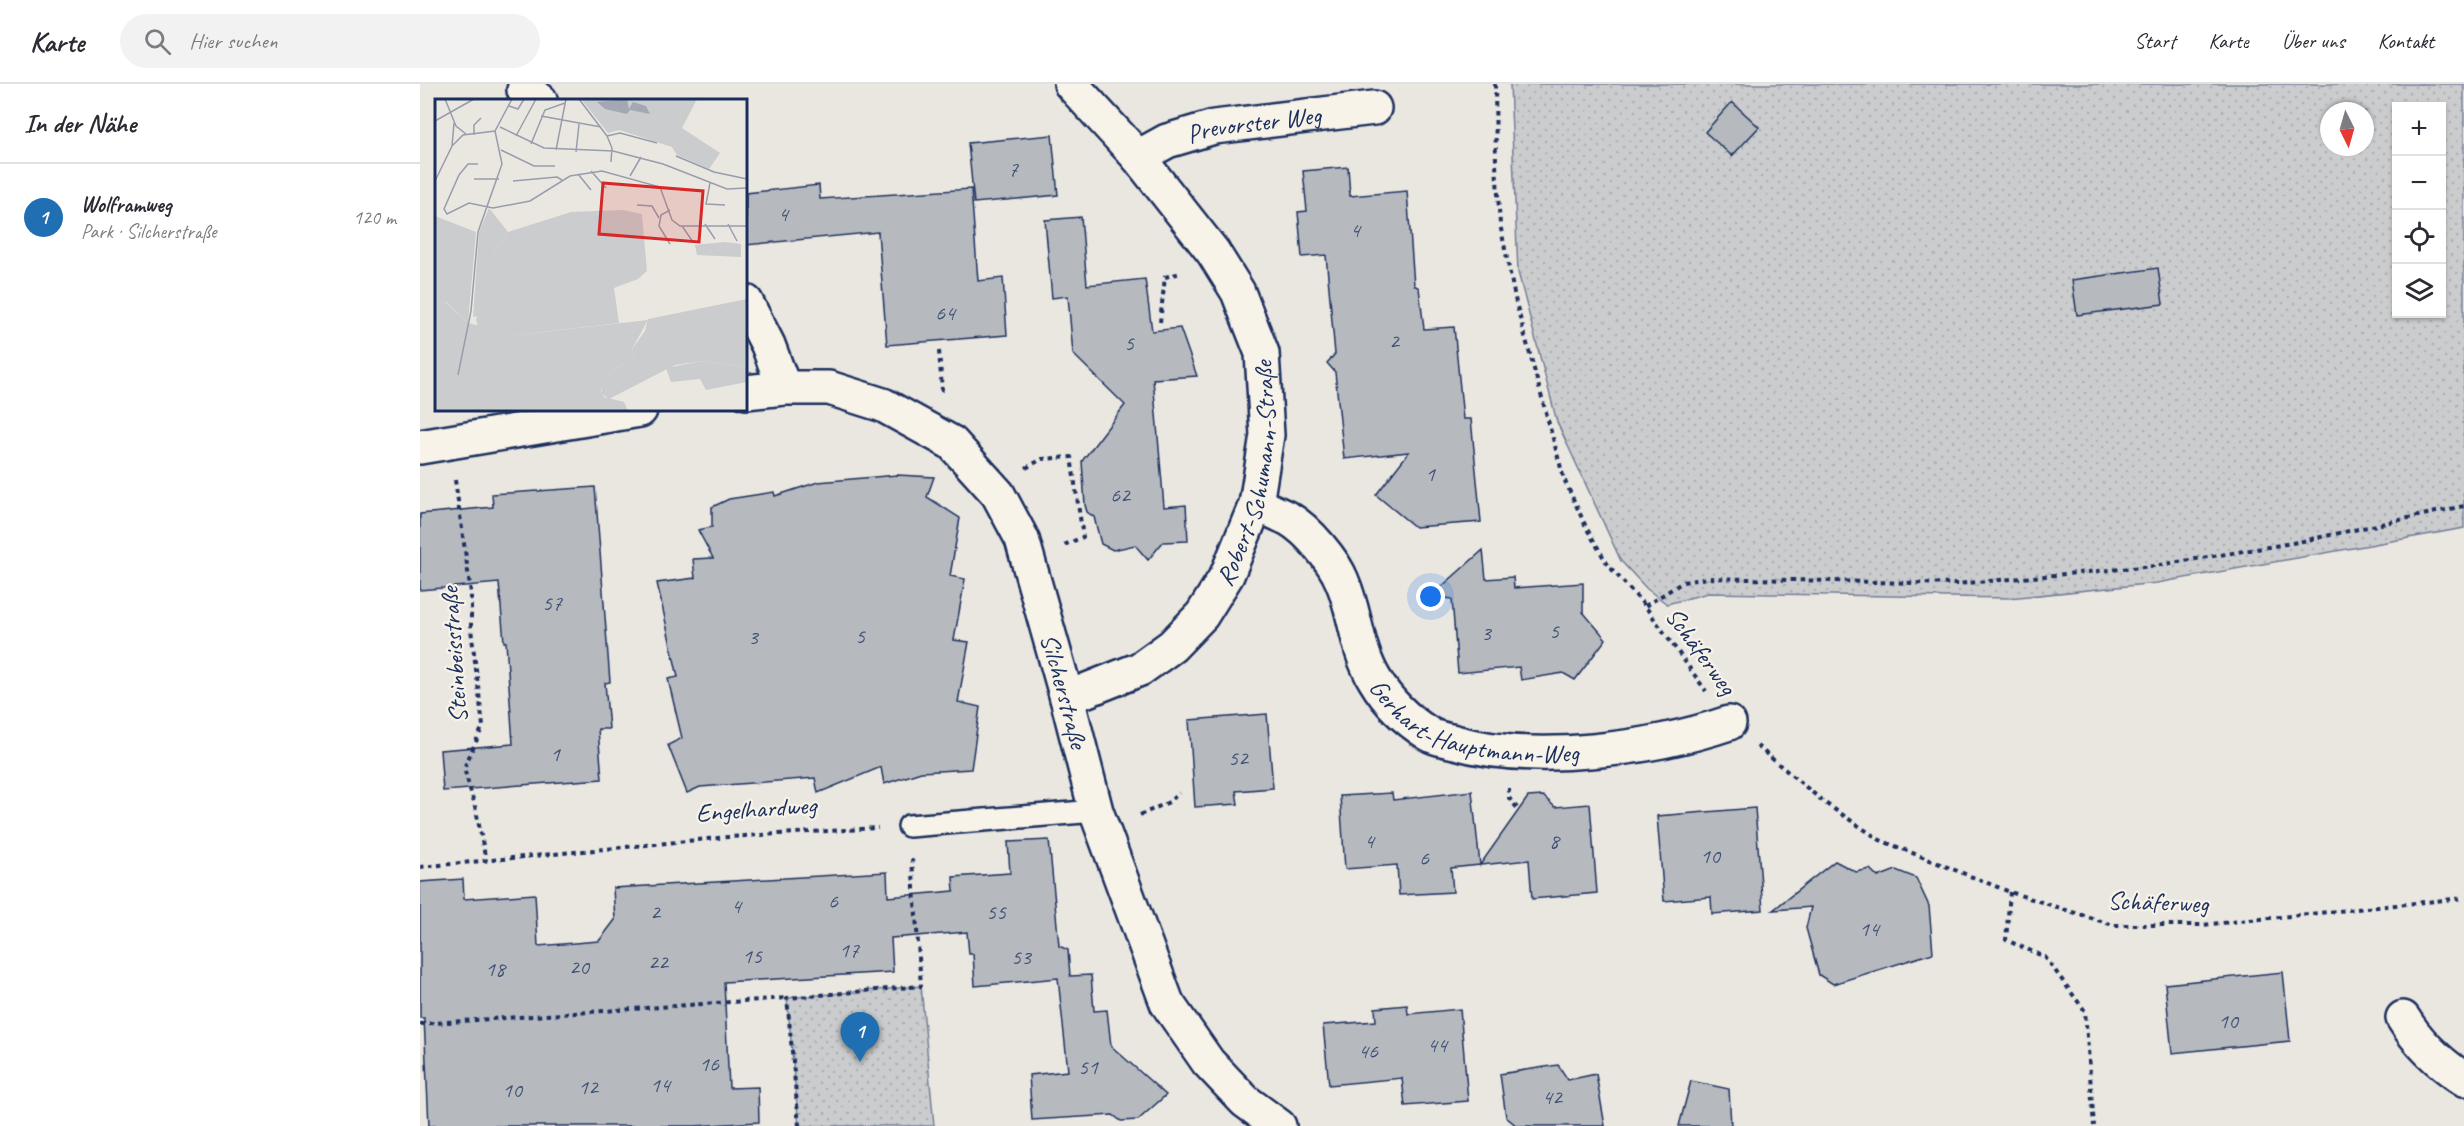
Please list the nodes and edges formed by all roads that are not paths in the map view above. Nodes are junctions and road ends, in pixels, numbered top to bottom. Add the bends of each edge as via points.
1 (1071, 84) edge
2 (1374, 108) dead end
3 (1138, 157) junction
4 (747, 304) edge
5 (784, 388) junction
6 (747, 392) edge
7 (634, 411) edge
8 (435, 445) edge
9 (1256, 504) junction
10 (1067, 698) junction
11 (1729, 723) road end
12 (1096, 811) junction
13 (909, 826) road end
14 (2403, 1018) dead end
15 (2464, 1079) edge
16 (1279, 1126) edge

1 - 3 street, Robert-Schumann-Straße
2 - 3 street, Prevorster Weg via 1214,127 1167,141
3 - 9 street, Robert-Schumann-Straße via 1220,262 1238,292 1262,352 1267,435
4 - 5 street
5 - 6 street, Silcherstraße
5 - 10 street, Silcherstraße via 829,388 884,405 952,443 998,494 1022,539
7 - 8 street
9 - 10 street, Robert-Schumann-Straße via 1227,575 1202,615 1172,646 1140,669
9 - 11 street, Gerhart-Hauptmann-Weg via 1292,520 1317,544 1342,581 1374,680 1398,711 1431,735 1475,748 1522,754 1604,749 1689,736
10 - 12 street, Silcherstraße
12 - 13 lane
12 - 16 street, Silcherstraße via 1167,1003 1208,1062 1245,1101
14 - 15 street via 2417,1040 2442,1065

